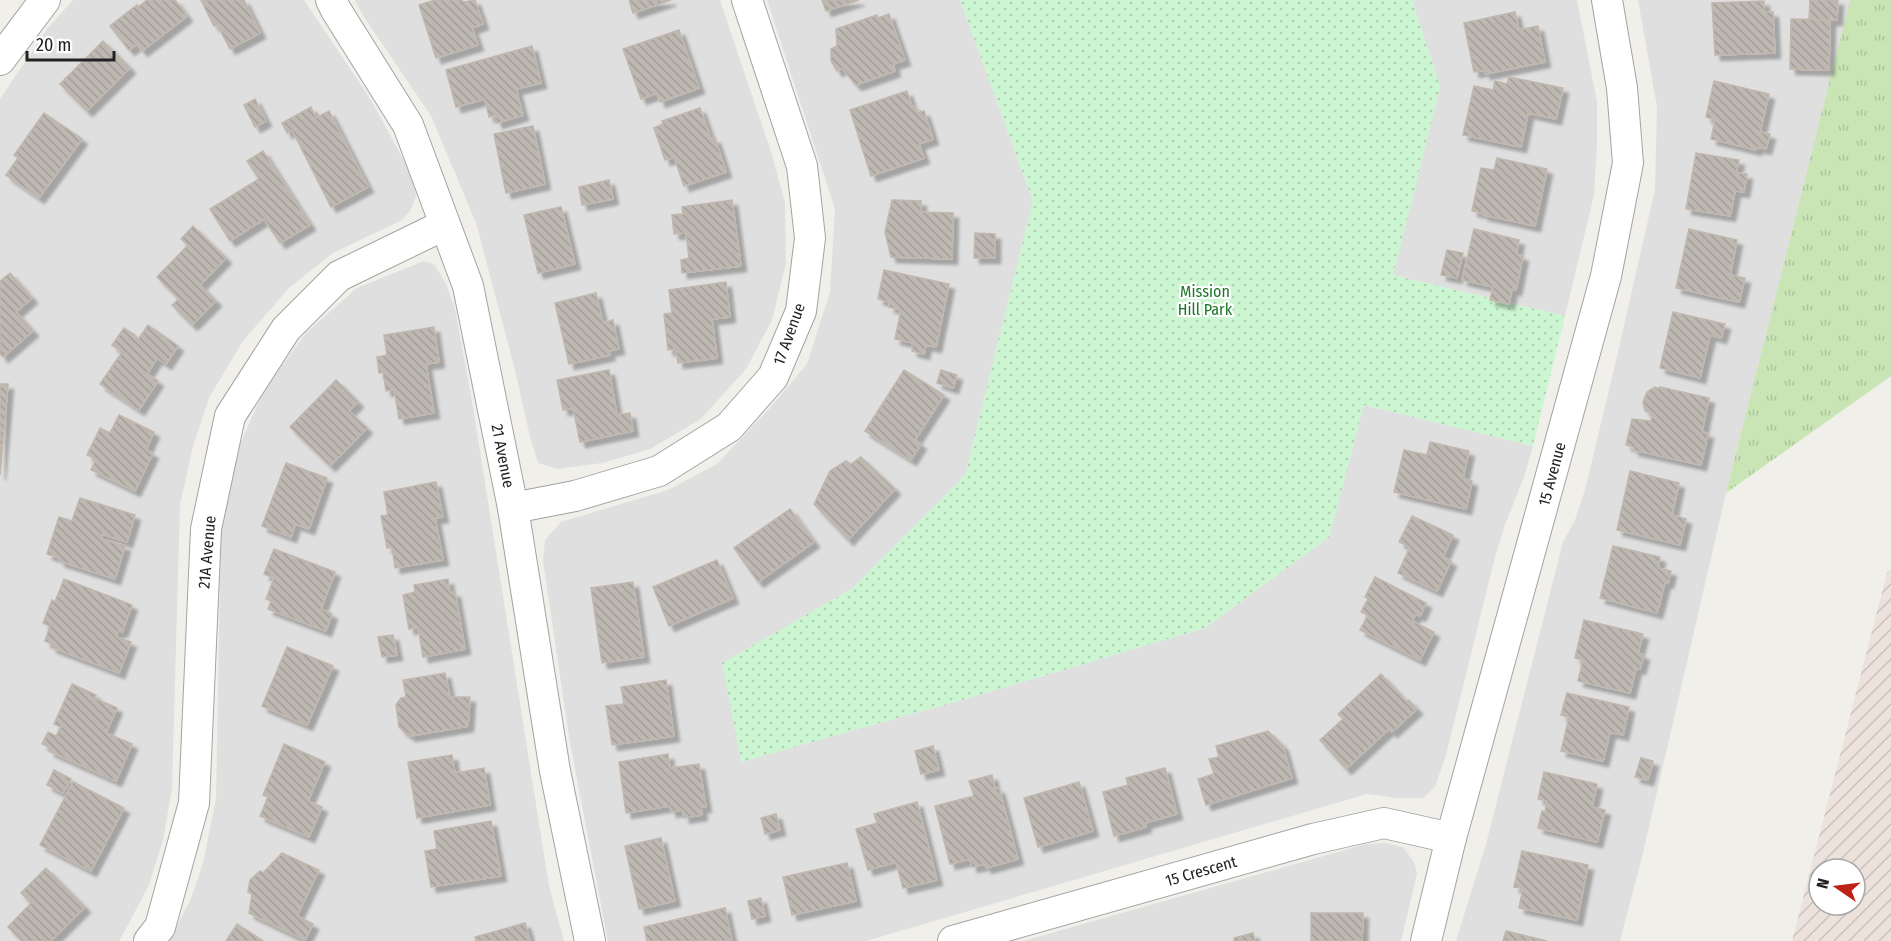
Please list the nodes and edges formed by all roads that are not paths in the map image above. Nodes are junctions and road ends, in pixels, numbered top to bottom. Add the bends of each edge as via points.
1 (45, 0) edge
2 (331, 0) edge
3 (747, 0) edge
4 (1607, 0) edge
5 (0, 60) edge
6 (444, 225) junction
7 (513, 508) junction
8 (1451, 838) junction
9 (972, 938) edge
10 (149, 941) edge
11 (590, 941) edge
12 (1426, 941) edge

1 - 5 street
2 - 6 street, 21 Avenue via 408,125
3 - 7 street, 17 Avenue via 802,166 810,238 801,311 773,377 729,427 659,471 575,496
4 - 8 street, 15 Avenue via 1622,88 1628,163 1606,276
6 - 7 street, 21 Avenue via 468,286
6 - 10 street, 21A Avenue via 339,276 286,329 230,416 206,529 194,803 160,927
7 - 11 street, 21 Avenue via 555,771
8 - 9 street, 15 Crescent via 1384,823 1313,839
8 - 12 street, 15 Avenue

